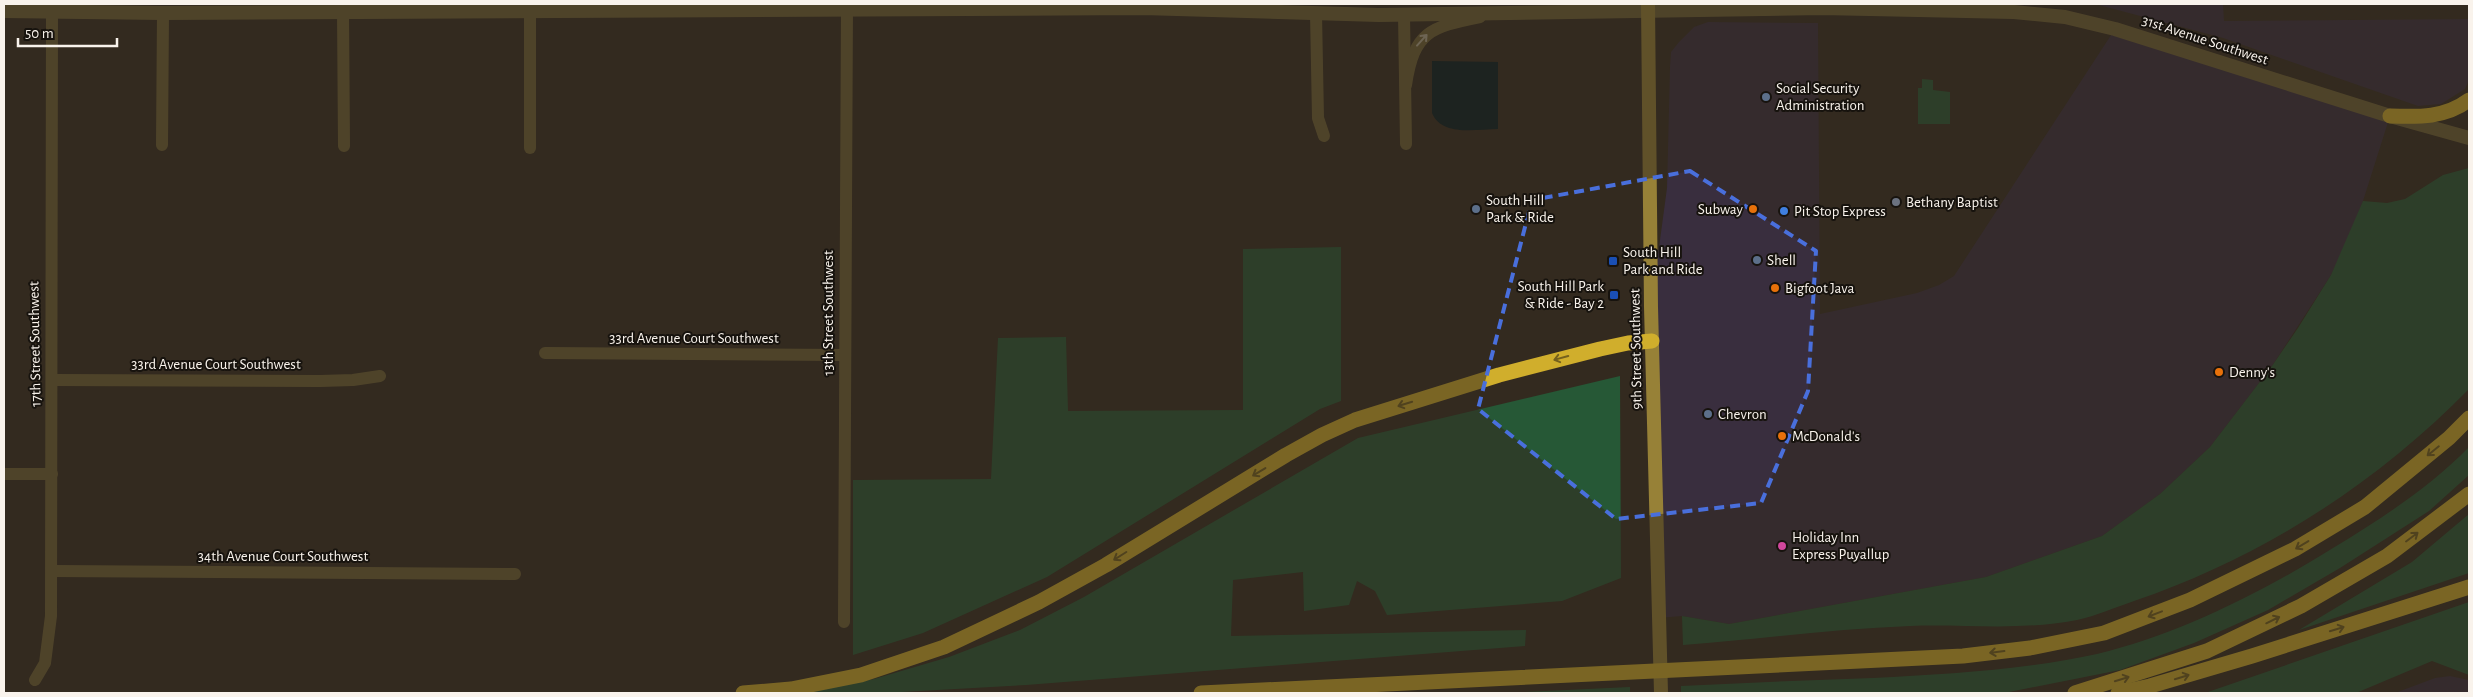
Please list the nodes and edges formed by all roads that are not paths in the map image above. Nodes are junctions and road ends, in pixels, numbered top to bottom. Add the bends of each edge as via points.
1 (1142, 6) edge
2 (52, 7) edge
3 (847, 7) edge
4 (1648, 7) edge
5 (4, 11) edge
6 (343, 11) junction
7 (530, 11) junction
8 (1316, 12) junction
9 (163, 13) junction
10 (1501, 13) junction
11 (1404, 14) junction
12 (1406, 85) junction
13 (2469, 100) edge
14 (2390, 116) junction
15 (1324, 136) dead end
16 (2469, 138) edge
17 (162, 144) dead end
18 (1406, 144) dead end
19 (344, 146) dead end
20 (530, 148) dead end
21 (1652, 341) junction
22 (544, 353) dead end
23 (844, 355) junction
24 (380, 376) dead end
25 (52, 380) junction
26 (2469, 418) edge
27 (4, 474) edge
28 (52, 474) junction
29 (2469, 494) edge
30 (52, 571) junction
31 (515, 574) dead end
32 (2469, 587) edge
33 (844, 622) dead end
34 (36, 680) dead end
35 (743, 693) edge
36 (1201, 693) edge
37 (1660, 693) edge
38 (2075, 693) edge
39 (2118, 693) edge

1 - 3 street, 31st Avenue Southwest
1 - 8 street, 31st Avenue Southwest
2 - 5 street, 31st Avenue Southwest
2 - 9 street, 31st Avenue Southwest
2 - 25 street, 17th Street Southwest
3 - 7 street, 31st Avenue Southwest
3 - 23 street, 13th Street Southwest
4 - 10 street, 31st Avenue Southwest
4 - 14 street, 31st Avenue Southwest via 1984,10 2049,15 2115,29
4 - 21 main road, 9th Street Southwest
6 - 7 street, 31st Avenue Southwest
6 - 9 street, 31st Avenue Southwest
6 - 19 street
7 - 20 street
8 - 11 street, 31st Avenue Southwest
8 - 15 street via 1318,118
9 - 17 street
10 - 11 street, 31st Avenue Southwest
12 -> 10 street via 1415,47 1429,33 1454,23
11 - 12 street
12 - 18 street
13 - 14 highway via 2439,114
14 - 16 street, 31st Avenue Southwest
21 -> 35 highway via 1628,343 1517,370 1354,420 1286,455 1039,602 944,647 860,674 791,689
21 - 37 main road, 9th Street Southwest
22 - 23 street, 33rd Avenue Court Southwest
23 - 33 street, 13th Street Southwest
24 - 25 street, 33rd Avenue Court Southwest via 320,381
25 - 28 street, 17th Street Southwest
26 -> 36 highway via 2365,507 2295,549 2190,600 2104,633 2030,648 1963,656
27 - 28 street
28 - 30 street, 17th Street Southwest
38 -> 29 highway via 2207,651 2301,606 2387,556
30 - 31 street, 34th Avenue Court Southwest
30 - 34 street, 17th Street Southwest via 48,650
39 -> 32 highway via 2252,656

